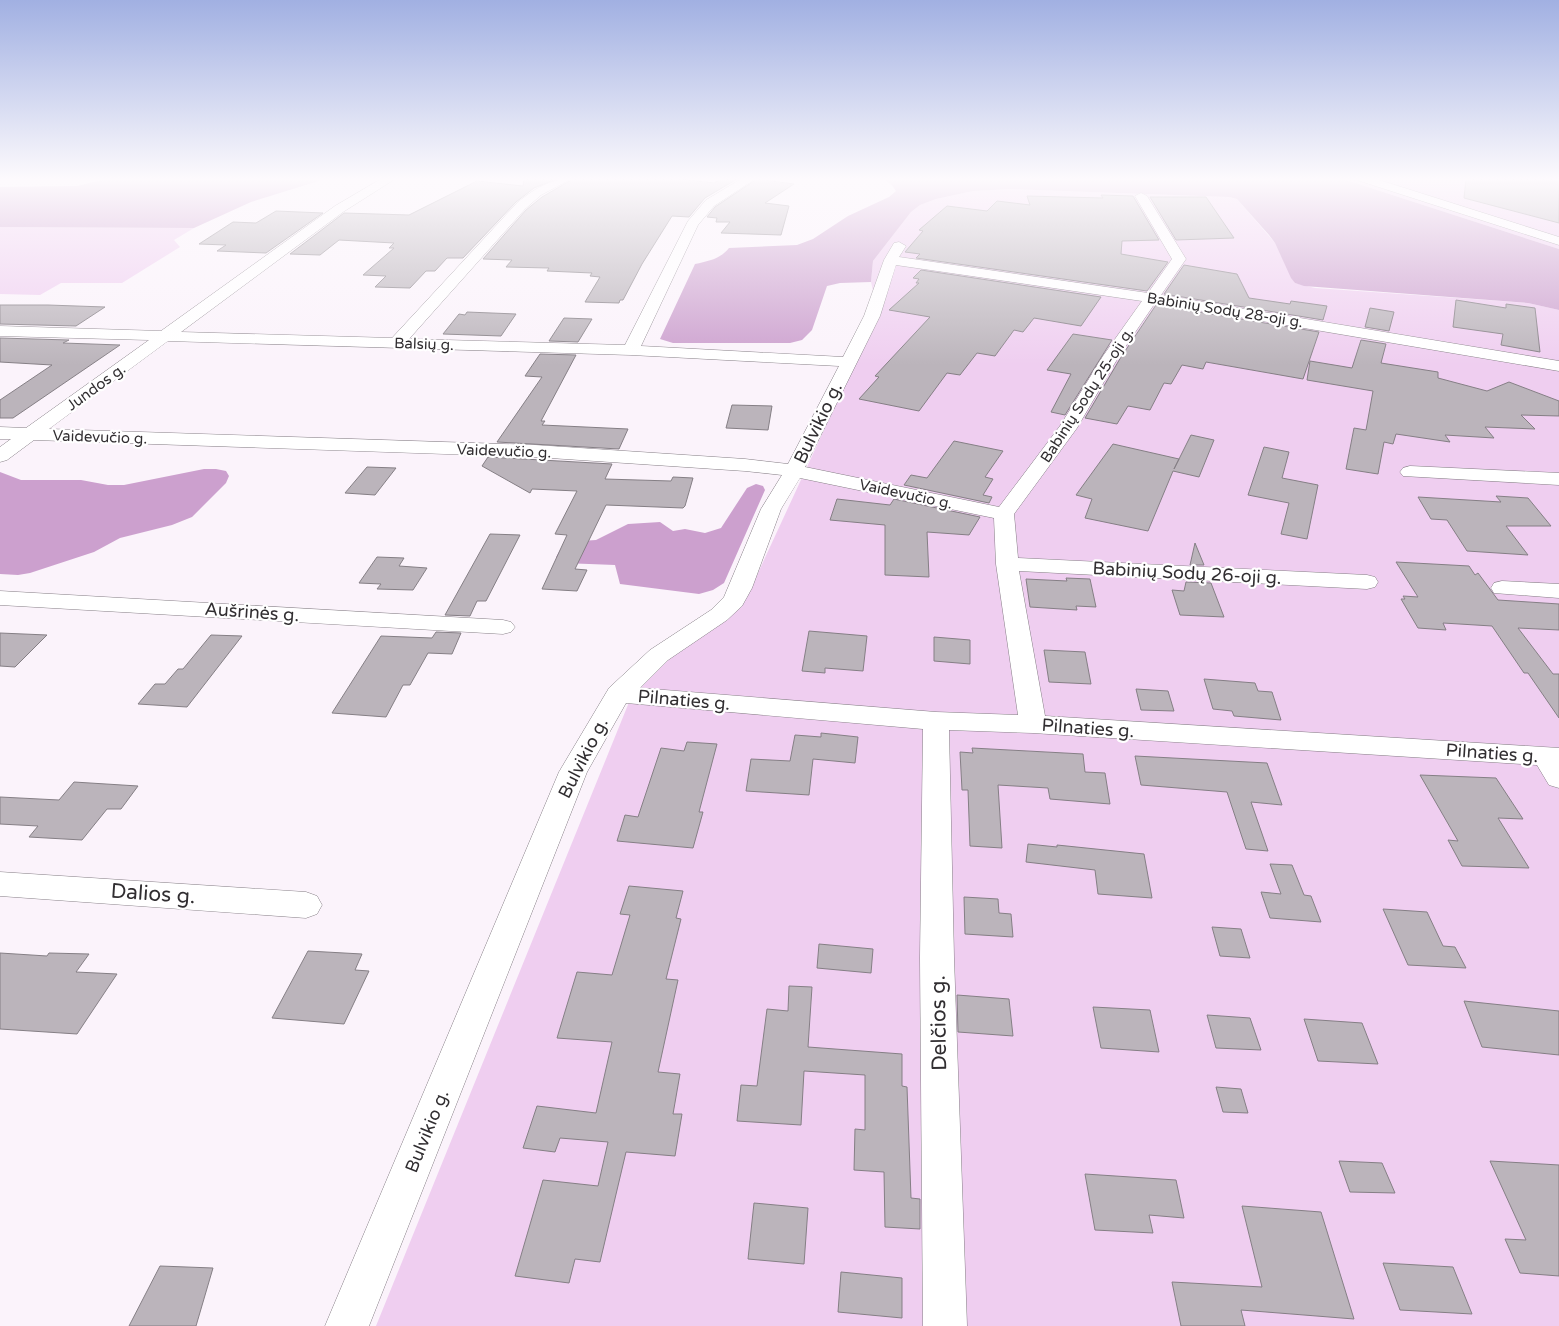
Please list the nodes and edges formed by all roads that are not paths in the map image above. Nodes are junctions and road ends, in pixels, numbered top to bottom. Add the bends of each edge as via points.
1 (296, 241) edge
2 (489, 241) edge
3 (684, 241) edge
4 (1169, 241) edge
5 (895, 253) joint
6 (1151, 298) junction
7 (0, 331) edge
8 (168, 336) junction
9 (395, 344) junction
10 (631, 350) junction
11 (847, 362) junction
12 (1559, 366) edge
13 (0, 433) edge
14 (30, 435) junction
15 (0, 456) edge
16 (794, 471) junction
17 (1410, 472) dead end
18 (1559, 479) edge
19 (1004, 514) junction
20 (1007, 564) junction
21 (1367, 582) dead end
22 (1502, 588) dead end
23 (1559, 592) edge
24 (0, 598) edge
25 (503, 627) dead end
26 (618, 694) junction
27 (936, 721) junction
28 (1034, 724) junction
29 (1554, 764) edge
30 (0, 884) edge
31 (306, 905) dead end
32 (347, 1326) edge
33 (945, 1326) edge

1 - 8 street, Jundos g.
2 - 9 street
3 - 10 street
4 - 6 street, Babinių Sodų 25-oji g. via 1179,259
5 - 6 street, Babinių Sodų 28-oji g.
5 - 11 street, Bulvikio g. via 872,316
6 - 12 street, Babinių Sodų 28-oji g.
6 - 19 street, Babinių Sodų 25-oji g. via 1111,356 1068,428
7 - 8 street, Balsių g.
8 - 9 street, Balsių g.
8 - 14 street, Jundos g.
9 - 10 street, Balsių g.
10 - 11 street, Balsių g.
11 - 16 street, Bulvikio g.
13 - 14 street, Vaidevučio g.
14 - 15 street, Jundos g.
14 - 16 street, Vaidevučio g. via 534,451
16 - 19 street, Vaidevučio g.
16 - 26 street, Bulvikio g. via 771,509 734,601 659,654
17 - 18 street
19 - 20 street
20 - 21 street, Babinių Sodų 26-oji g.
20 - 28 street
22 - 23 street
24 - 25 street, Aušrinės g.
26 - 27 street, Pilnaties g.
26 - 32 street, Bulvikio g. via 573,772
27 - 28 street, Pilnaties g.
27 - 33 street, Delčios g. via 937,958
28 - 29 street, Pilnaties g.
30 - 31 street, Dalios g.

